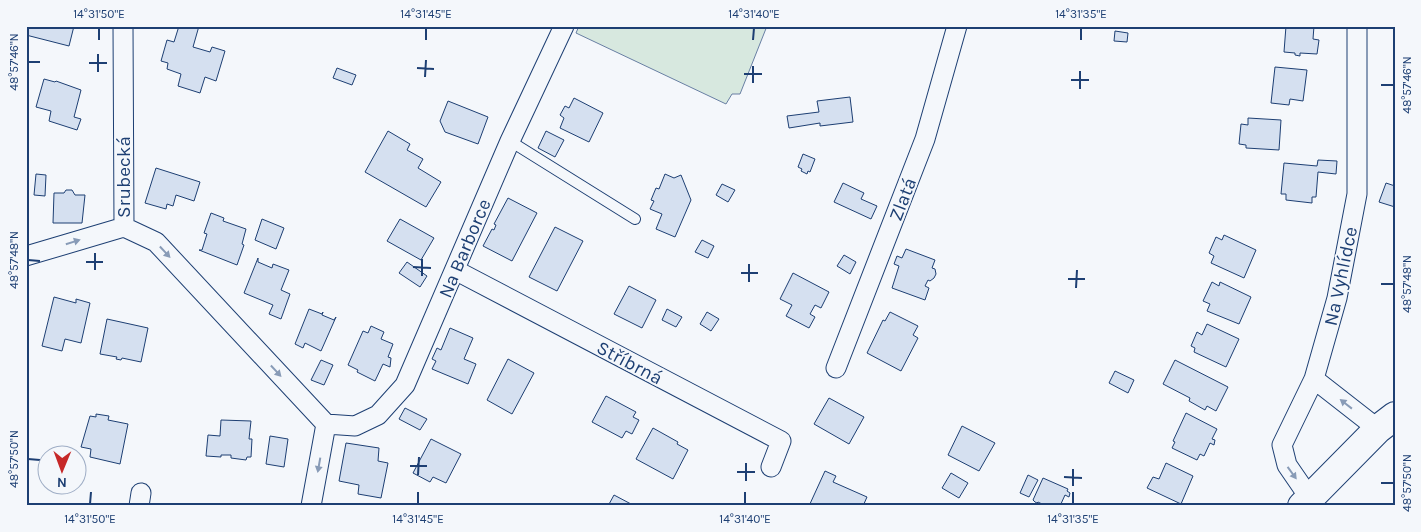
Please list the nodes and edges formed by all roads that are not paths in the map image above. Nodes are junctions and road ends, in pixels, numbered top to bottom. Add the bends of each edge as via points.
1 (123, 26) edge
2 (956, 26) edge
3 (1357, 26) edge
4 (561, 27) edge
5 (510, 141) junction
6 (635, 219) dead end
7 (124, 227) junction
8 (26, 256) edge
9 (455, 270) junction
10 (836, 368) dead end
11 (1314, 379) junction
12 (1386, 422) edge
13 (326, 424) junction
14 (771, 467) dead end
15 (1306, 501) edge
16 (311, 506) edge

1 - 7 street, Srubecká
2 - 10 street, Zlatá via 925,139
3 - 11 street, Na Vyhlídce via 1357,194 1337,298
4 - 5 street, Na Barborce
5 - 6 lane
5 - 9 street, Na Barborce
8 -> 7 street, Srubecká
7 -> 13 street via 156,242
9 - 13 street, Na Barborce via 405,385 378,415 355,426
9 - 14 street, Stříbrná via 781,441
12 -> 11 street
11 -> 15 street, Na Vyhlídce via 1282,445 1287,465
12 - 15 street
13 -> 16 street

